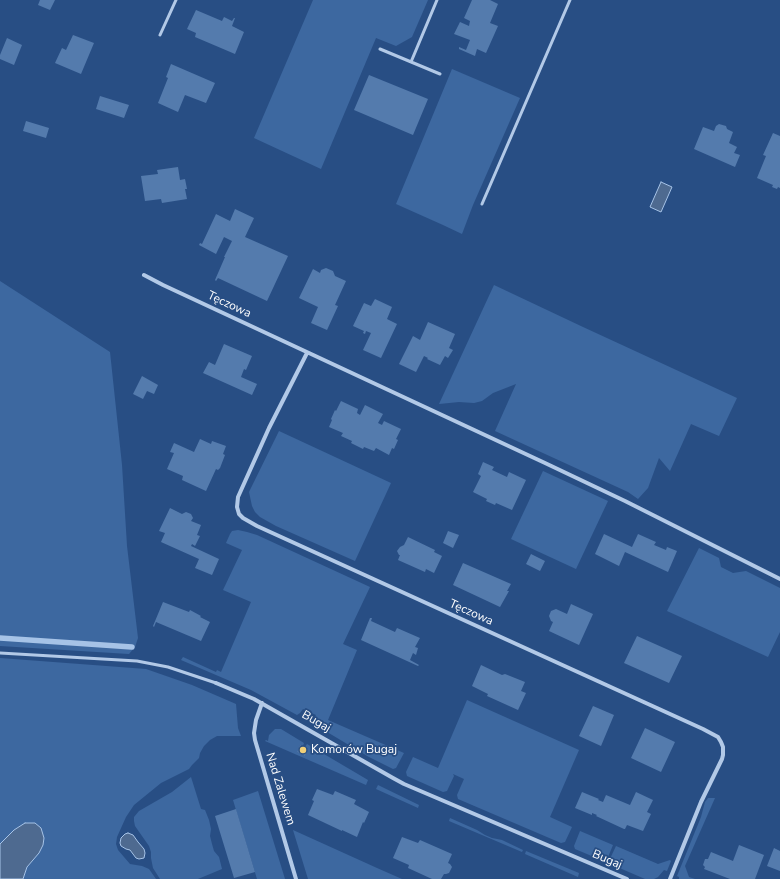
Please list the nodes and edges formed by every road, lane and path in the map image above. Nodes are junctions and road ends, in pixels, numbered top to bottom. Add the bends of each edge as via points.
1 (176, 0) edge
2 (437, 0) edge
3 (570, 0) edge
4 (160, 35) dead end
5 (380, 49) dead end
6 (411, 62) junction
7 (440, 74) dead end
8 (482, 204) dead end
9 (144, 275) dead end
10 (307, 352) junction
11 (780, 579) edge
12 (0, 653) edge
13 (216, 683) joint
14 (262, 703) junction
15 (296, 879) edge
16 (627, 879) edge
17 (670, 879) edge

1 - 4 lane
2 - 6 lane
3 - 8 lane
5 - 6 lane
6 - 7 lane
9 - 10 street, Tęczowa
10 - 11 street, Tęczowa via 626,501
10 - 17 street, Tęczowa via 238,497 237,507 240,514 257,526 718,737 723,747 722,759 701,802
12 - 13 lane, Bugaj via 137,661 168,667
13 - 14 street, Bugaj
14 - 15 street, Nad Zalewem via 256,720 255,740
14 - 16 street, Bugaj via 393,778

